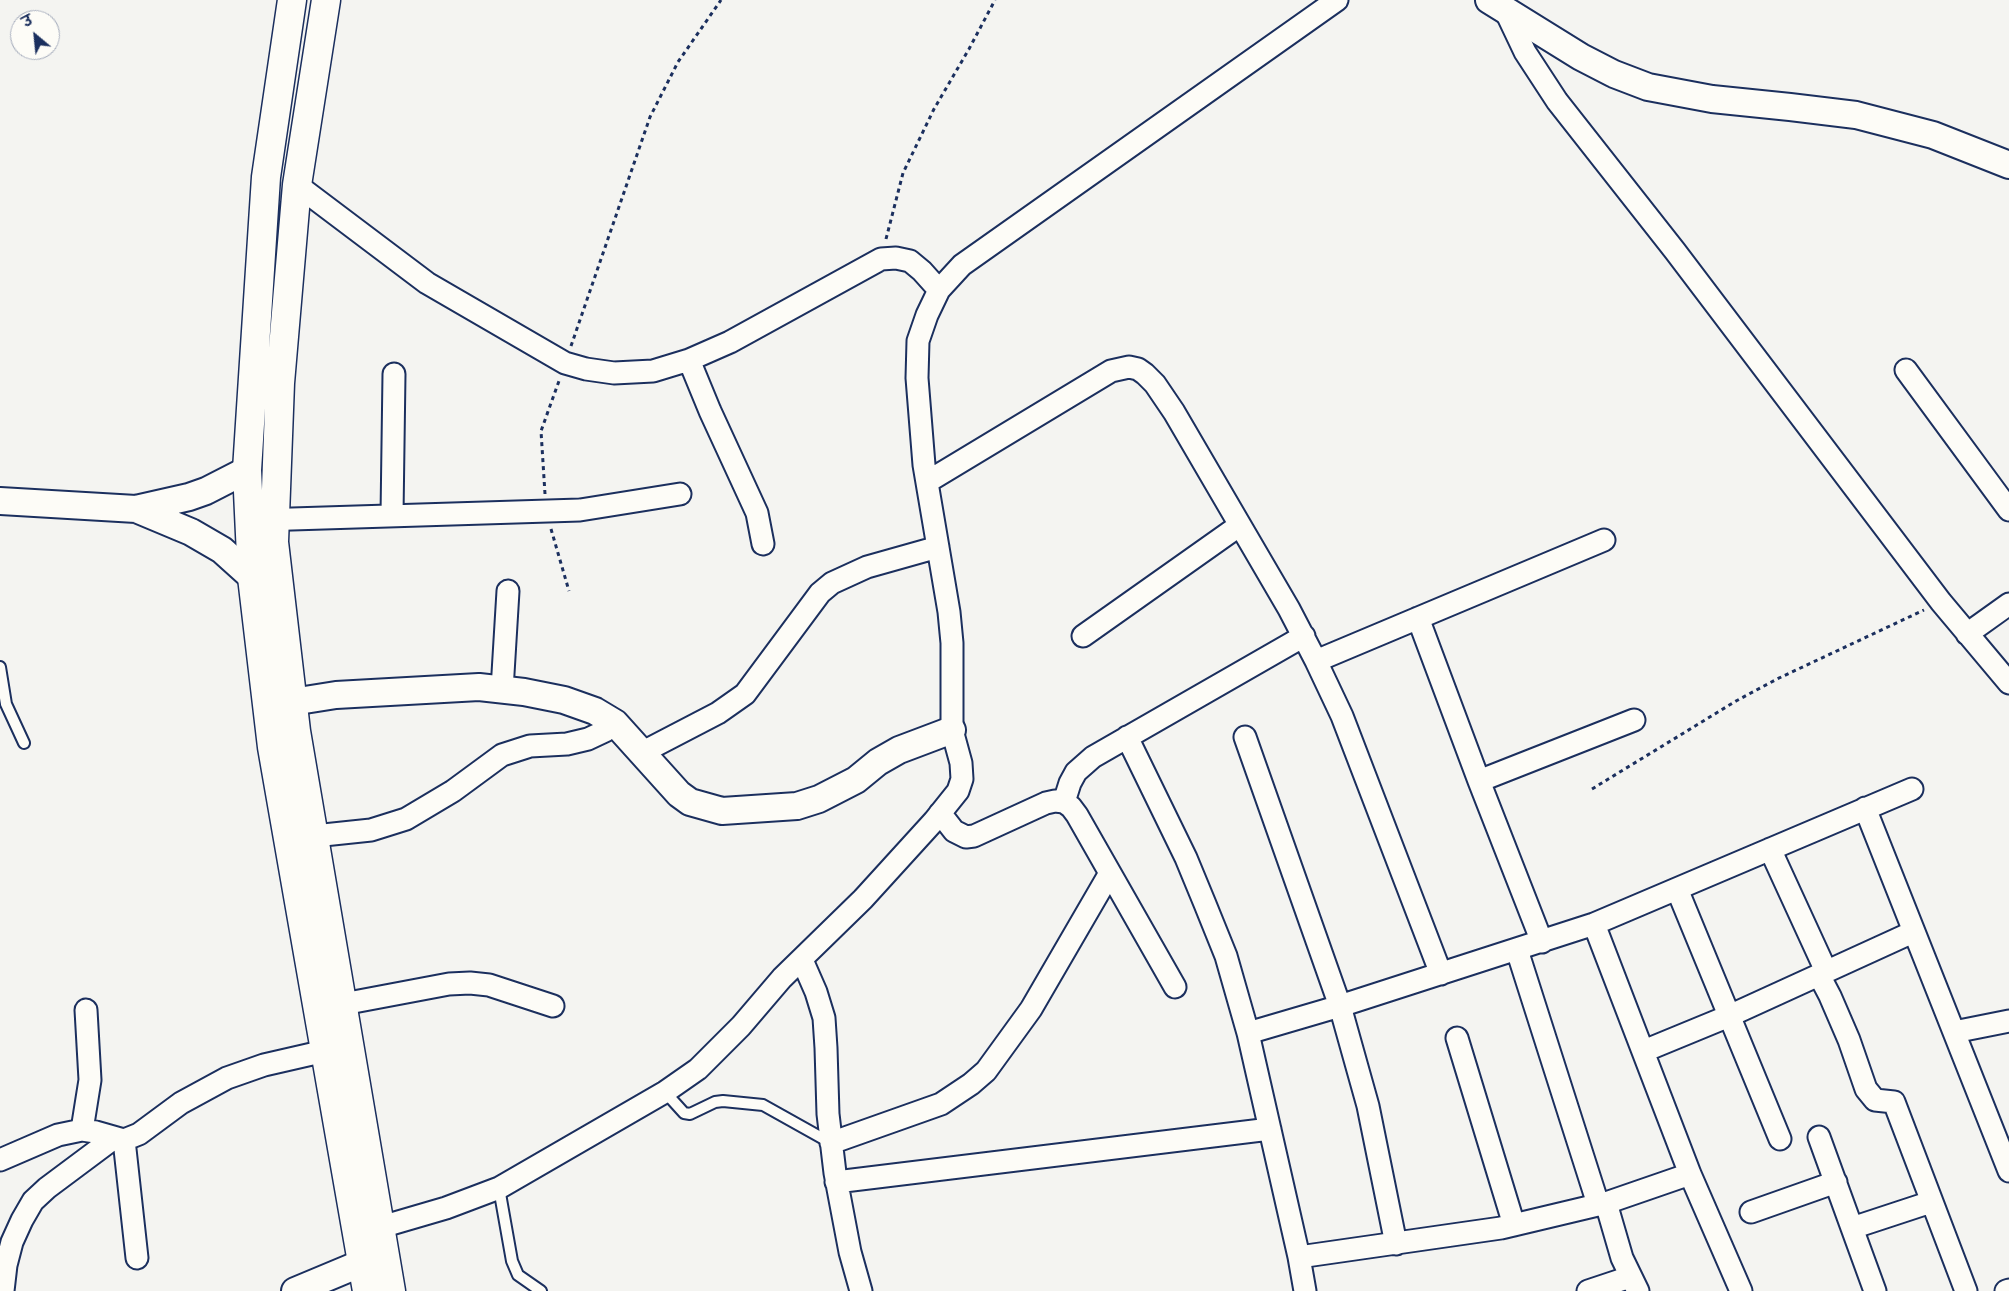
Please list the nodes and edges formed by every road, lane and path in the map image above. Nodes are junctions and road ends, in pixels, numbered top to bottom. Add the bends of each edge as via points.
1 (292, 0) edge
2 (326, 0) edge
3 (721, 0) edge
4 (995, 0) edge
5 (1337, 0) edge
6 (1497, 6) edge
7 (2009, 165) edge
8 (298, 186) junction
9 (881, 260) junction
10 (939, 290) junction
11 (689, 360) junction
12 (565, 363) junction
13 (1906, 370) dead end
14 (394, 374) dead end
15 (247, 470) junction
16 (927, 482) junction
17 (680, 494) dead end
18 (0, 501) edge
19 (136, 509) junction
20 (2009, 510) edge
21 (546, 511) junction
22 (392, 515) junction
23 (262, 520) junction
24 (1240, 525) junction
25 (1604, 540) dead end
26 (763, 544) dead end
27 (938, 547) junction
28 (252, 577) junction
29 (508, 591) dead end
30 (569, 591) dead end
31 (1941, 602) junction
32 (2009, 604) edge
33 (1418, 618) junction
34 (1967, 634) junction
35 (1083, 636) dead end
36 (1304, 636) junction
37 (1316, 661) junction
38 (0, 667) edge
39 (2009, 683) edge
40 (502, 690) junction
41 (292, 702) junction
42 (1634, 720) dead end
43 (615, 723) junction
44 (952, 730) junction
45 (1126, 737) junction
46 (1245, 737) dead end
47 (24, 742) dead end
48 (643, 752) junction
49 (1479, 781) junction
50 (1592, 789) dead end
51 (1912, 789) dead end
52 (1064, 802) junction
53 (1864, 808) junction
54 (940, 813) junction
55 (314, 836) junction
56 (1770, 849) junction
57 (1110, 873) junction
58 (1677, 889) junction
59 (1594, 924) junction
60 (1913, 932) junction
61 (1542, 942) junction
62 (1517, 950) junction
63 (802, 960) junction
64 (1822, 973) junction
65 (1441, 974) junction
66 (1175, 987) dead end
67 (343, 1004) junction
68 (552, 1006) dead end
69 (1340, 1006) junction
70 (86, 1010) dead end
71 (1729, 1016) junction
72 (2009, 1021) edge
73 (1954, 1032) junction
74 (1248, 1033) junction
75 (1456, 1038) dead end
76 (325, 1051) junction
77 (1644, 1051) junction
78 (665, 1092) junction
79 (1270, 1129) junction
80 (82, 1130) junction
81 (1819, 1137) dead end
82 (119, 1139) junction
83 (1780, 1139) dead end
84 (831, 1144) junction
85 (0, 1160) edge
86 (2009, 1171) edge
87 (1690, 1174) junction
88 (836, 1182) junction
89 (1836, 1182) junction
90 (499, 1188) junction
91 (1931, 1202) junction
92 (1602, 1204) junction
93 (1751, 1212) dead end
94 (1514, 1225) junction
95 (381, 1227) junction
96 (1852, 1228) junction
97 (1396, 1244) junction
98 (1299, 1257) junction
99 (137, 1258) dead end
100 (362, 1263) junction
101 (1634, 1284) edge
102 (3, 1291) edge
103 (295, 1291) edge
104 (367, 1291) edge
105 (391, 1291) edge
106 (541, 1291) edge
107 (861, 1291) edge
108 (1304, 1291) edge
109 (1588, 1291) edge
110 (1741, 1291) edge
111 (1875, 1291) edge
112 (1966, 1291) edge

1 - 15 main road via 266,177
2 - 8 main road
3 - 12 path via 678,62 650,117
4 - 9 path via 903,172
5 - 10 street via 1000,237 962,265
6 - 7 street via 1581,57 1648,87 1712,99 1856,115 1933,136
6 - 31 street via 1557,101
8 - 12 street via 427,283
8 - 23 main road via 280,383
9 - 10 street via 896,258 910,262
9 - 11 street via 730,342
10 - 16 street via 918,341 917,387
11 - 12 street via 653,371 614,373
11 - 26 street via 757,513
12 - 21 path via 541,432
13 - 20 street
14 - 22 street
15 - 19 street via 189,497
15 - 23 main road
16 - 24 street via 1098,378 1129,367 1138,369 1155,384
16 - 27 street
17 - 21 street via 580,510
18 - 19 street
19 - 28 street via 191,532 222,550
21 - 22 street
21 - 30 path
22 - 23 street
23 - 28 main road
23 - 41 main road via 274,542
24 - 35 street
24 - 36 street
25 - 33 street
27 - 44 street via 952,644
27 - 48 street via 867,567 832,583 820,593 745,694 718,713
28 - 76 main road via 272,746
29 - 40 street
31 - 34 street
31 - 50 path via 1777,679
32 - 34 street
33 - 37 street
33 - 49 street
34 - 39 street
36 - 37 street
36 - 45 street
37 - 65 street via 1342,716
38 - 47 lane via 6,704
40 - 41 street via 479,687 428,689 336,695
40 - 43 street via 564,700
41 - 55 main road
42 - 49 street
43 - 48 street
43 - 55 street via 588,739 530,746 502,755 453,791 406,819 371,830
44 - 48 street via 899,750 856,780 819,799 797,806 749,810 722,811 690,802 679,794
44 - 54 street via 962,779 958,791
45 - 52 street via 1076,772
45 - 74 street via 1205,904 1226,956
46 - 69 street
49 - 61 street
51 - 53 street
52 - 54 street via 1046,803 966,837 959,835
52 - 57 street via 1077,815
53 - 56 street
53 - 60 street
54 - 63 street via 863,899
55 - 67 main road
56 - 58 street
56 - 64 street
57 - 66 street
57 - 84 street via 1031,1009 986,1071 941,1104
58 - 59 street
58 - 71 street
59 - 61 street
59 - 77 street
60 - 64 street
60 - 73 street
61 - 62 street
62 - 65 street
62 - 92 street
63 - 78 street via 719,1049 698,1069
63 - 84 street via 824,1018
64 - 71 street
64 - 91 street via 1866,1089 1875,1100 1894,1102
65 - 69 street
67 - 68 street via 470,983 490,986
67 - 95 main road
69 - 74 street
69 - 97 street via 1368,1106
70 - 80 street via 90,1080
71 - 77 street
71 - 83 street
72 - 73 street
73 - 86 street
74 - 79 street
75 - 94 street
76 - 82 street via 264,1065 227,1078 181,1103 139,1134
76 - 100 main road
77 - 87 street
78 - 84 lane via 684,1113 690,1114 724,1101 763,1106
78 - 90 street
79 - 88 street
79 - 98 street
80 - 82 street
80 - 85 street via 58,1135
81 - 89 street
82 - 99 street
82 - 102 street via 33,1201 12,1242
84 - 88 street
87 - 92 street
87 - 110 street
88 - 107 street
89 - 93 street
89 - 96 street
90 - 95 street
90 - 106 lane via 512,1261 518,1275
91 - 96 street
91 - 112 street
92 - 94 street
92 - 101 street
94 - 97 street
95 - 105 main road
96 - 111 street
97 - 98 street
98 - 108 street
100 - 103 street
100 - 104 main road
101 - 109 street

